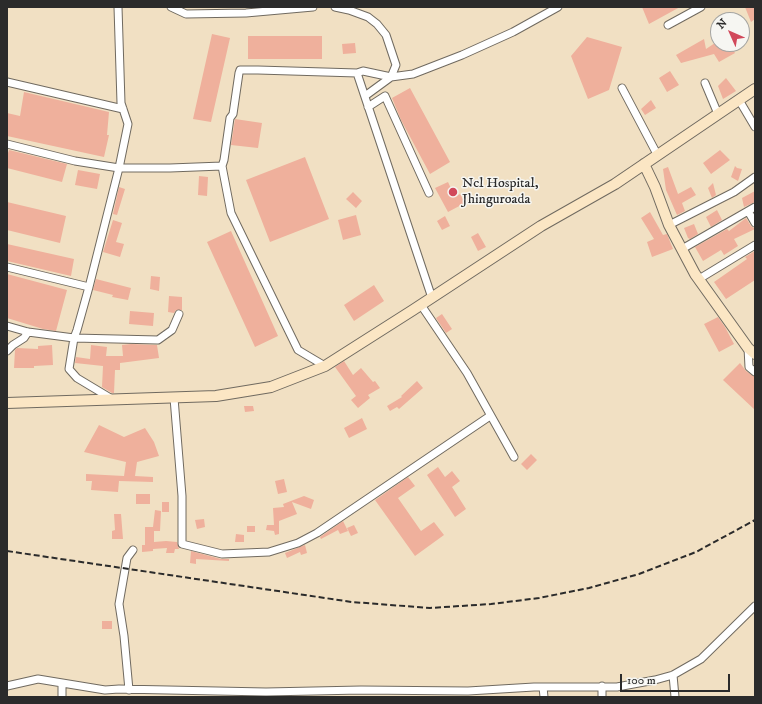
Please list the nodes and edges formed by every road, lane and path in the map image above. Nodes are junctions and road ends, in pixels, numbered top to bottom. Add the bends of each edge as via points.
1 (118, 7) edge
2 (171, 7) edge
3 (313, 7) edge
4 (335, 7) edge
5 (558, 7) edge
6 (701, 7) edge
7 (668, 24) dead end
8 (357, 73) junction
9 (391, 77) junction
10 (7, 82) edge
11 (705, 83) dead end
12 (622, 88) dead end
13 (755, 89) edge
14 (365, 96) junction
15 (739, 100) junction
16 (368, 106) junction
17 (123, 109) junction
18 (718, 114) junction
19 (755, 127) edge
20 (7, 144) edge
21 (658, 156) junction
22 (644, 164) junction
23 (222, 166) junction
24 (119, 168) junction
25 (755, 177) edge
26 (429, 193) dead end
27 (752, 209) edge
28 (755, 223) edge
29 (669, 225) junction
30 (755, 245) edge
31 (682, 249) junction
32 (7, 267) edge
33 (699, 279) junction
34 (89, 287) junction
35 (432, 298) junction
36 (421, 305) junction
37 (179, 314) dead end
38 (7, 326) edge
39 (28, 332) junction
40 (74, 338) junction
41 (7, 351) edge
42 (751, 351) edge
43 (325, 366) junction
44 (755, 372) edge
45 (174, 398) junction
46 (113, 400) junction
47 (7, 403) edge
48 (490, 416) junction
49 (514, 457) dead end
50 (133, 550) dead end
51 (755, 606) edge
52 (673, 675) junction
53 (62, 684) junction
54 (7, 686) edge
55 (602, 686) junction
56 (543, 687) junction
57 (119, 689) junction
58 (129, 690) junction
59 (410, 693) edge
60 (199, 694) edge
61 (342, 694) edge
62 (468, 694) edge
63 (266, 695) edge
64 (62, 697) edge
65 (119, 697) edge
66 (544, 697) edge
67 (602, 697) edge
68 (675, 697) edge

1 - 17 street
2 - 3 street via 186,14 246,13
4 - 9 street via 368,17 386,35 396,65
5 - 9 street via 513,32 462,55 413,74
6 - 7 street
8 - 9 street via 363,71
8 - 14 street
8 - 23 street via 240,70
9 - 14 street
10 - 17 street
11 - 18 street
12 - 21 street
13 - 15 street
14 - 16 street
15 - 18 street
15 - 19 street
16 - 26 street via 385,96
16 - 35 street
17 - 24 street via 128,124
18 - 21 street
20 - 24 street via 75,161
21 - 22 street
22 - 29 street
22 - 35 street via 615,184 540,226
23 - 24 street
23 - 43 street via 231,212 298,350
24 - 34 street
25 - 29 street via 734,192
27 - 28 street
27 - 31 street
29 - 31 street
30 - 33 street
31 - 33 street
32 - 34 street
33 - 42 street
34 - 40 street
35 - 36 street
36 - 43 street
36 - 48 street via 467,373
37 - 40 street via 172,330 158,340
38 - 39 street
39 - 40 street
39 - 41 street
40 - 46 street via 69,369 77,378
42 - 44 street via 749,367
43 - 45 street via 271,387 216,396
45 - 46 street
45 - 48 street via 182,496 182,544 222,554 269,552 310,537
46 - 47 street
48 - 49 street
50 - 58 street via 127,558 119,604
51 - 52 street via 702,659
52 - 55 street via 617,687
52 - 68 street
53 - 54 street via 38,679
53 - 57 street via 105,690
53 - 64 street
55 - 56 street
55 - 67 street
56 - 62 street
56 - 66 street
57 - 58 street
57 - 65 street
58 - 60 street
59 - 61 street
59 - 62 street
60 - 63 street
61 - 63 street

